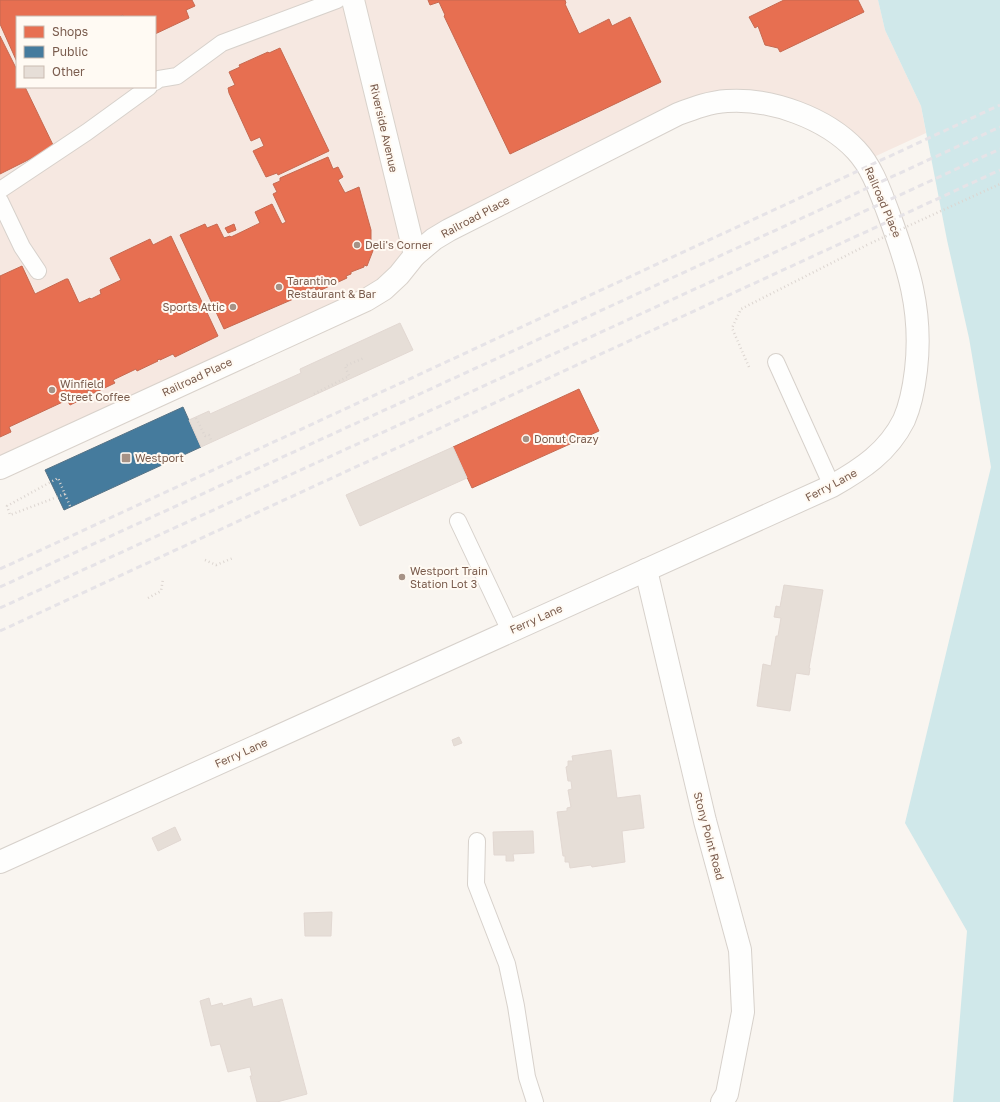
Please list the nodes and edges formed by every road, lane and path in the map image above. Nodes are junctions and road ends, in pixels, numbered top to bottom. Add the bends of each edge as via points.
1 (337, 0) edge
2 (354, 0) edge
3 (156, 81) edge
4 (148, 88) edge
5 (1000, 184) edge
6 (0, 190) edge
7 (0, 201) edge
8 (415, 255) junction
9 (905, 259) joint
10 (38, 271) dead end
11 (364, 358) dead end
12 (776, 362) dead end
13 (752, 373) dead end
14 (314, 394) dead end
15 (196, 418) dead end
16 (212, 442) dead end
17 (0, 468) edge
18 (832, 486) junction
19 (64, 494) junction
20 (70, 506) dead end
21 (458, 521) dead end
22 (233, 558) dead end
23 (206, 560) dead end
24 (646, 570) junction
25 (163, 579) dead end
26 (148, 598) dead end
27 (510, 631) junction
28 (477, 840) dead end
29 (0, 862) edge
30 (535, 1102) edge
31 (722, 1102) edge

1 - 3 lane via 222,43 177,76
2 - 8 street, Riverside Avenue
4 - 6 lane
5 - 13 path, bridge via 871,243 742,309 732,328
7 - 10 lane via 22,247
8 - 9 street, Railroad Place via 449,230 678,114 712,103 733,101 764,103 797,113 832,131 856,150 876,183
8 - 17 street, Railroad Place via 384,289 366,300
9 - 18 street, Ferry Lane via 914,294 918,337 910,403 904,420 882,451 869,464
11 - 14 path via 345,366 350,376
12 - 18 lane
15 - 16 path via 204,436 209,435
18 - 24 street, Ferry Lane
19 - 19 path via 10,515 7,506 58,478
19 - 20 path
21 - 27 lane
22 - 23 path via 216,565
24 - 27 street, Ferry Lane
24 - 31 street, Stony Point Road via 705,821 740,950 743,1012 727,1094
25 - 26 path via 161,591
27 - 29 street, Ferry Lane
28 - 30 lane via 476,884 507,964 527,1077

